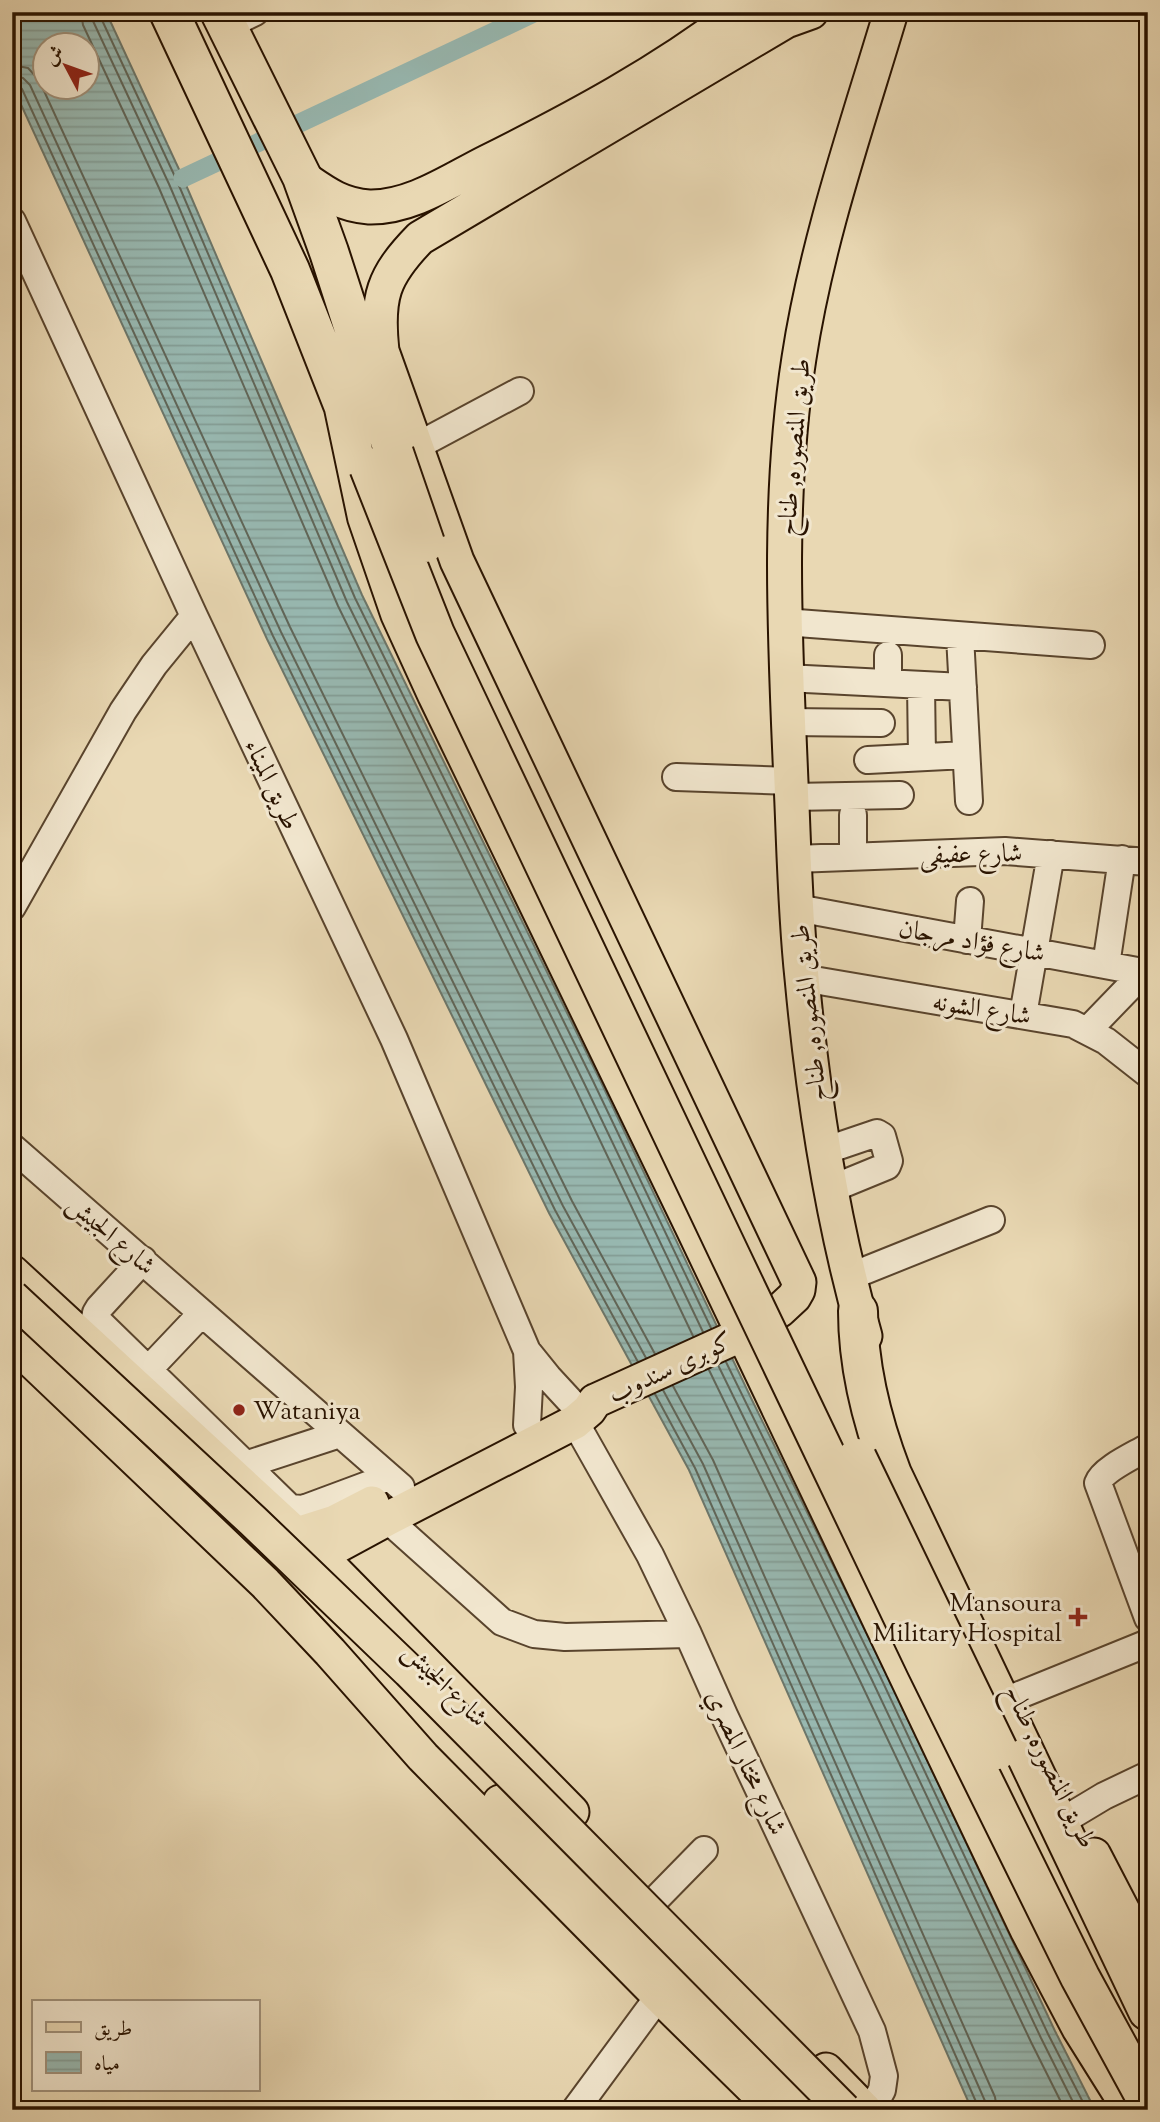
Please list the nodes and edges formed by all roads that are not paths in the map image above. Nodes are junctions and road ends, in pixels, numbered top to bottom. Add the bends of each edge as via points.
1 (169, 12) edge
2 (739, 12) edge
3 (811, 12) edge
4 (890, 12) edge
5 (234, 17) edge
6 (655, 86) junction
7 (299, 173) junction
8 (12, 221) edge
9 (520, 391) dead end
10 (344, 408) junction
11 (393, 455) junction
12 (194, 617) junction
13 (784, 622) junction
14 (960, 636) junction
15 (1091, 645) dead end
16 (888, 655) dead end
17 (786, 677) junction
18 (888, 683) junction
19 (921, 685) junction
20 (963, 687) junction
21 (788, 722) junction
22 (881, 723) dead end
23 (966, 755) junction
24 (922, 757) junction
25 (868, 760) dead end
26 (676, 777) dead end
27 (792, 789) junction
28 (900, 795) dead end
29 (969, 801) dead end
30 (852, 816) dead end
31 (1051, 854) junction
32 (853, 856) junction
33 (795, 859) junction
34 (1135, 861) edge
35 (970, 901) dead end
36 (12, 907) edge
37 (797, 908) junction
38 (967, 940) junction
39 (1034, 952) junction
40 (1106, 965) junction
41 (1146, 973) edge
42 (802, 978) junction
43 (1023, 1015) junction
44 (1088, 1030) junction
45 (1148, 1074) edge
46 (12, 1147) edge
47 (824, 1151) junction
48 (831, 1189) junction
49 (991, 1220) dead end
50 (143, 1261) junction
51 (12, 1272) edge
52 (853, 1294) junction
53 (12, 1297) edge
54 (202, 1313) junction
55 (736, 1337) junction
56 (12, 1342) edge
57 (527, 1351) junction
58 (148, 1370) junction
59 (590, 1404) junction
60 (527, 1425) junction
61 (340, 1434) junction
62 (1148, 1447) edge
63 (245, 1465) junction
64 (395, 1482) junction
65 (378, 1516) junction
66 (308, 1545) junction
67 (265, 1583) junction
68 (1148, 1618) edge
69 (688, 1634) junction
70 (1148, 1643) edge
71 (330, 1652) junction
72 (1017, 1696) junction
73 (1148, 1775) edge
74 (1074, 1814) junction
75 (704, 1850) dead end
76 (657, 1898) junction
77 (1148, 1959) edge
78 (659, 1996) junction
79 (1148, 2011) edge
80 (1148, 2049) edge
81 (1148, 2080) edge
82 (1148, 2102) edge
83 (575, 2110) edge
84 (775, 2110) edge
85 (808, 2110) edge
86 (844, 2110) edge
87 (868, 2110) edge
88 (1133, 2110) edge

1 - 10 highway via 290,270
2 - 6 main road
3 - 6 main road
4 - 13 main road, طريق المنصوره, طناح via 827,230 799,356 785,483
5 - 7 highway via 268,109
6 - 7 main road via 566,122 402,202 369,207 344,203
6 - 11 main road via 420,238 399,260 384,289 379,319
7 - 11 highway
8 - 12 street, طريق الميناء
9 - 11 street
10 - 11 highway
10 - 55 highway via 367,517 400,613
11 - 55 main road via 453,550 799,1282 794,1297 780,1310
11 - 80 highway, bridge via 473,657 1116,1997
11 - 82 highway, bridge via 435,634 926,1665 1080,1977
12 - 36 street via 153,664 123,711
12 - 57 street, طريق الميناء via 394,1038
13 - 14 street
13 - 17 main road, طريق المنصوره, طناح
14 - 15 street
14 - 20 street
16 - 18 street
17 - 18 street
17 - 21 main road, طريق المنصوره, طناح
18 - 19 street
19 - 20 street
19 - 24 street
20 - 23 street
21 - 22 street
21 - 27 main road, طريق المنصوره, طناح
23 - 24 street
23 - 29 street
24 - 25 street
26 - 27 street
27 - 28 street
27 - 33 main road, طريق المنصوره, طناح
30 - 32 street
31 - 32 street, شارع عفيفى via 982,851
31 - 34 street, شارع عفيفى
31 - 39 street
32 - 33 street, شارع عفيفى
33 - 37 main road, طريق المنصوره, طناح
34 - 40 street
35 - 38 street
37 - 38 street, شارع فؤاد مرجان
37 - 42 main road, طريق المنصوره, طناح
38 - 39 street, شارع فؤاد مرجان
39 - 40 street, شارع فؤاد مرجان
39 - 43 street
40 - 41 street, شارع فؤاد مرجان
41 - 44 street
42 - 43 street, شارع الشونه
42 - 47 main road, طريق المنصوره, طناح
43 - 44 street, شارع الشونه
44 - 45 street, شارع الشونه
46 - 50 street, شارع الجيش
47 - 48 main road, طريق المنصوره, طناح
47 - 48 street via 877,1133 889,1161 887,1166
48 - 52 main road, طريق المنصوره, طناح
49 - 52 street
50 - 54 street, شارع الجيش
50 - 58 street via 95,1318
51 - 66 main road, شارع الجيش
52 - 72 main road, طريق المنصوره, طناح via 898,1441
52 - 79 highway via 861,1366 892,1474
53 - 86 main road, bridge via 399,1662
54 - 58 street
54 - 61 street, شارع الجيش
55 - 59 main road, كوبرى سندوب
55 - 81 main road via 770,1337 785,1349
55 - 88 highway via 1040,1951
56 - 67 main road
57 - 59 street, طريق الميناء
57 - 60 street, طريق الميناء
58 - 63 street
59 - 60 main road
59 - 65 main road
59 - 69 street, شارع مختار المصري via 650,1555
60 - 64 main road
61 - 63 street
61 - 64 street, شارع الجيش
62 - 68 street via 1107,1471 1098,1483
63 - 64 street via 296,1510
64 - 65 main road
65 - 66 main road via 335,1522
65 - 69 street via 502,1622 534,1634 565,1637
66 - 67 main road
66 - 76 main road, شارع الجيش
67 - 71 main road
69 - 87 street, شارع مختار المصري via 872,2031 884,2076 882,2090
70 - 72 street
71 - 78 main road via 423,1757
71 - 85 main road via 397,1700
72 - 74 main road, طريق المنصوره, طناح
73 - 74 street
74 - 77 main road, طريق المنصوره, طناح
75 - 76 street
76 - 87 main road, شارع الجيش
78 - 83 street
78 - 84 main road

